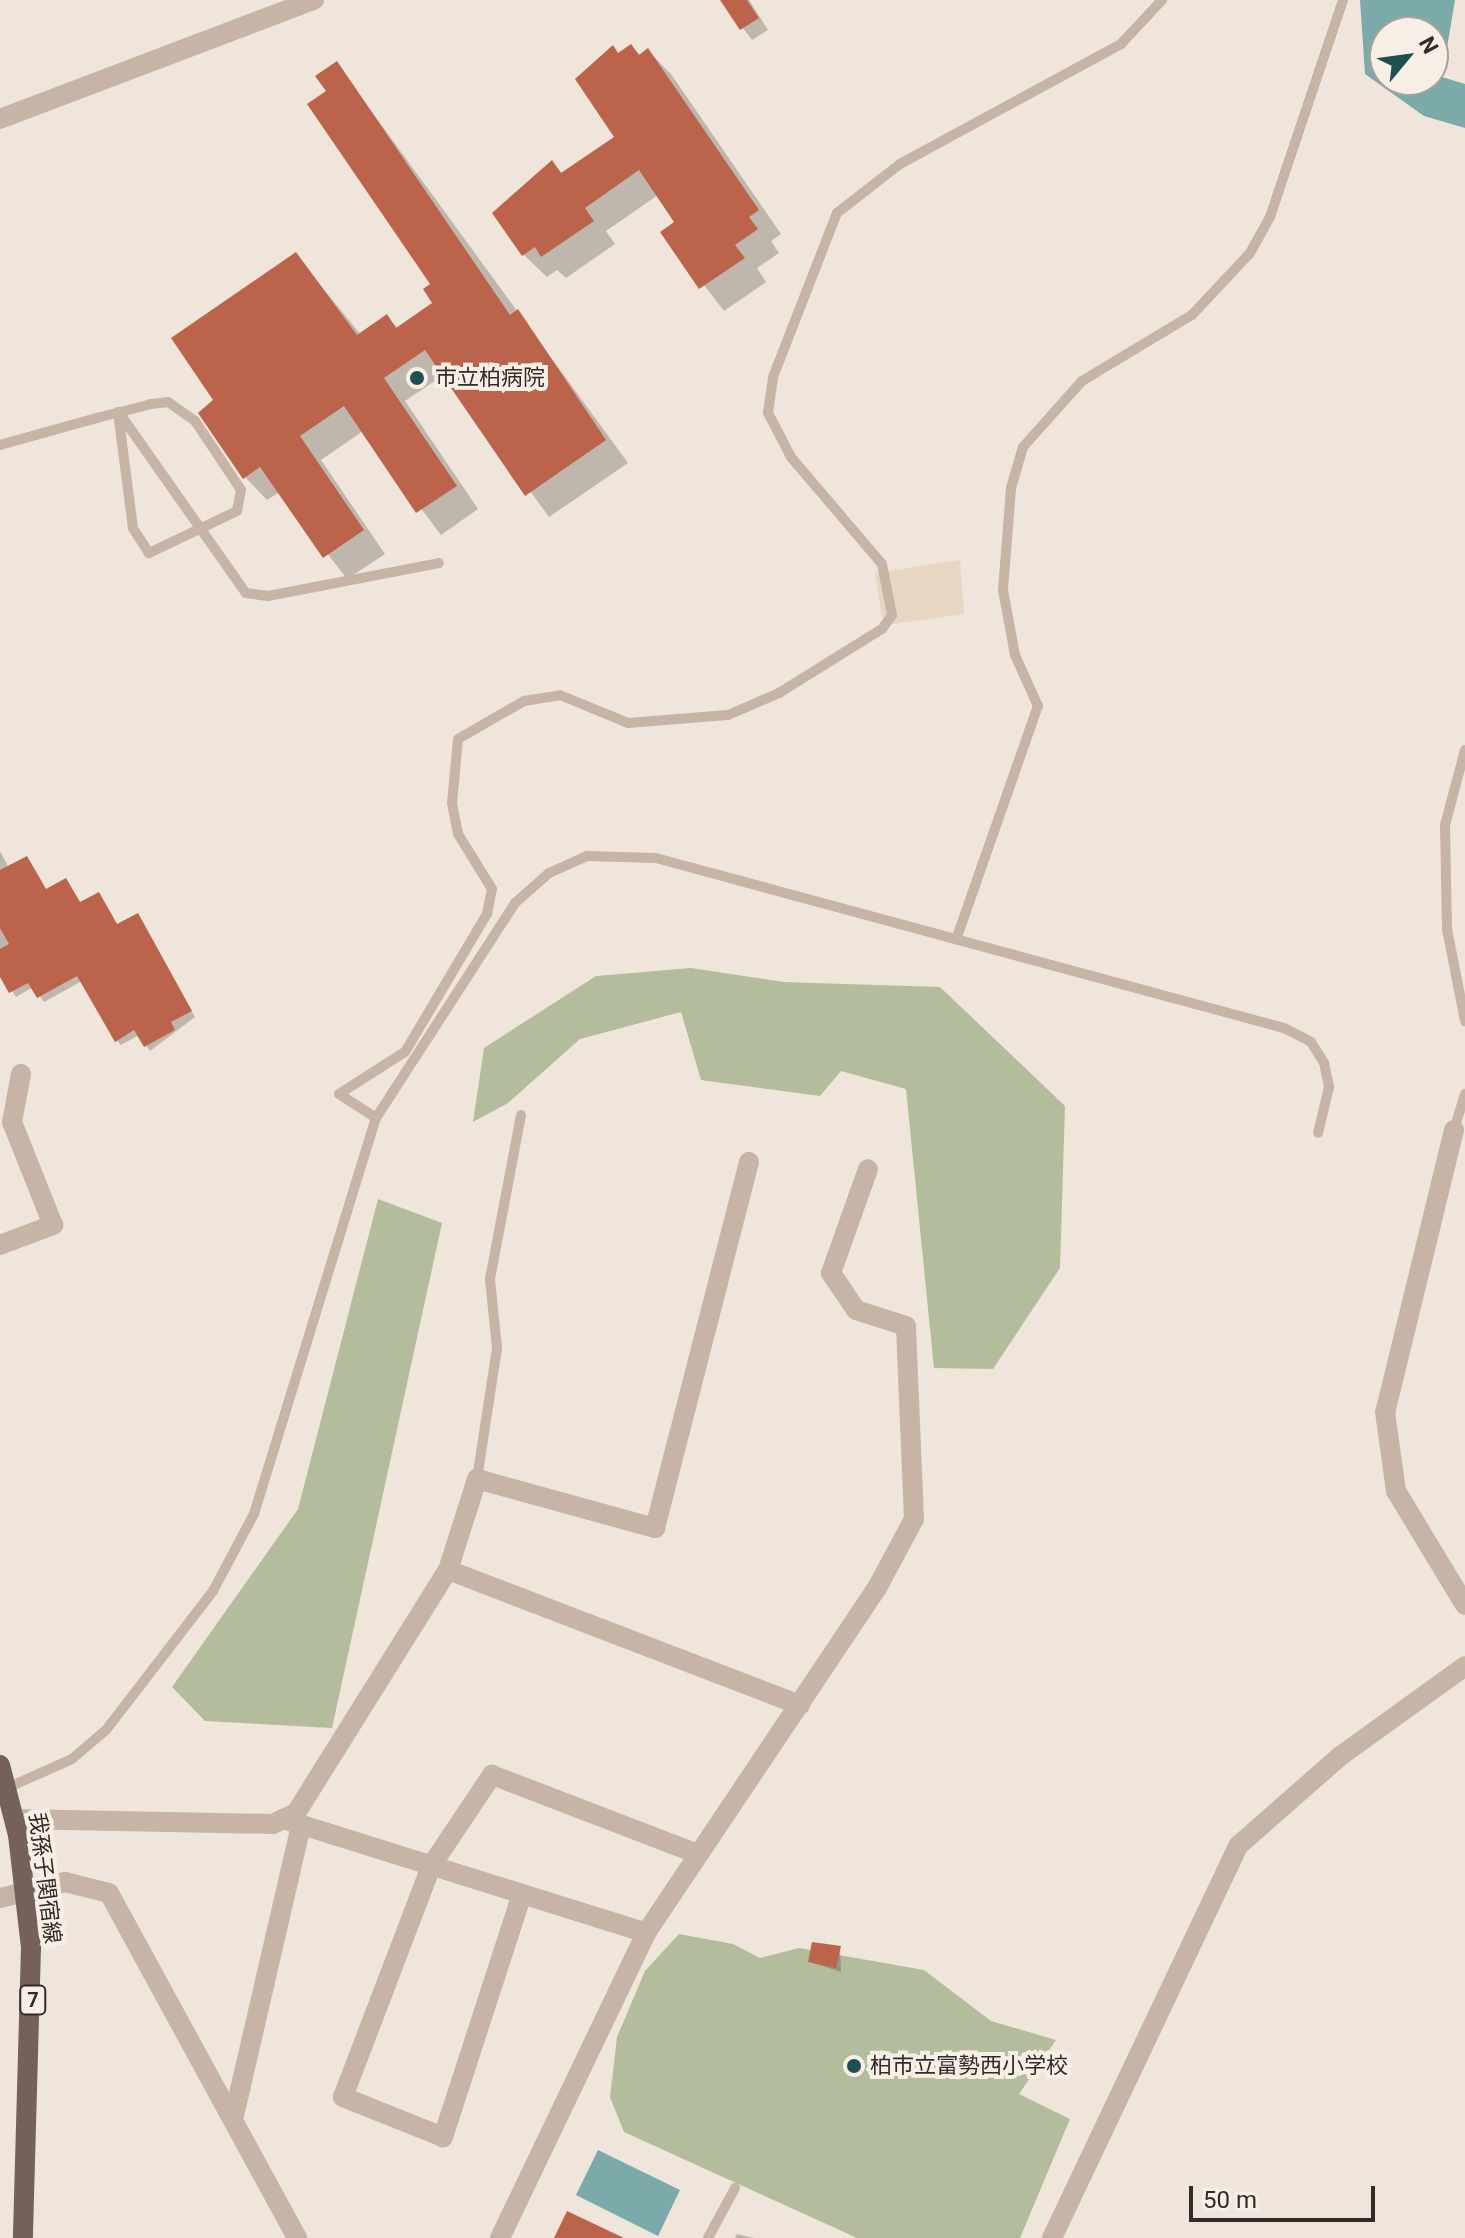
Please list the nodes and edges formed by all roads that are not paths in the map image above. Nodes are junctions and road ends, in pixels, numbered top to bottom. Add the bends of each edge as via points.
1 (314, 0) edge
2 (1162, 0) edge
3 (1343, 0) edge
4 (0, 119) edge
5 (118, 412) junction
6 (0, 445) edge
7 (201, 531) junction
8 (439, 563) dead end
9 (1465, 750) edge
10 (957, 937) junction
11 (1465, 1021) edge
12 (21, 1074) dead end
13 (1465, 1094) edge
14 (521, 1115) dead end
15 (376, 1118) junction
16 (1454, 1130) joint
17 (1318, 1133) dead end
18 (749, 1162) dead end
19 (868, 1169) dead end
20 (0, 1245) edge
21 (477, 1479) junction
22 (448, 1570) junction
23 (1465, 1605) edge
24 (1465, 1666) edge
25 (800, 1705) junction
26 (0, 1765) edge
27 (7, 1788) junction
28 (15, 1819) junction
29 (292, 1822) junction
30 (695, 1853) junction
31 (431, 1866) junction
32 (25, 1886) junction
33 (522, 1894) junction
34 (0, 1898) edge
35 (646, 1933) junction
36 (233, 2120) junction
37 (735, 2188) dead end
38 (23, 2238) edge
39 (297, 2238) edge
40 (500, 2238) edge
41 (708, 2238) edge
42 (1052, 2238) edge

1 - 4 street
2 - 15 lane via 1121,44 900,164 837,213 773,377 768,413 791,457 882,564 892,615 882,629 779,693 728,715 628,723 560,695 513,705 458,739 452,803 458,834 492,889 487,914 405,1052 339,1094
3 - 10 lane via 1270,217 1250,253 1192,315 1082,381 1023,447 1011,488 1003,590 1015,655 1038,706
5 - 6 lane
5 - 7 lane
5 - 7 lane via 137,542 160,553
5 - 7 lane via 168,402 195,421 242,501
7 - 8 lane via 246,593 268,596
9 - 11 lane via 1445,825 1447,929
10 - 15 lane via 656,858 587,856 549,873 515,903
10 - 17 lane via 1284,1028 1311,1042 1329,1087
12 - 20 street via 12,1122 53,1225
13 - 16 lane
14 - 21 lane via 490,1279 497,1348
15 - 27 lane via 254,1514 213,1591 106,1730 72,1759
16 - 23 street via 1385,1412 1396,1491
18 - 21 street via 655,1528
19 - 25 street via 831,1273 856,1310 906,1326 914,1519
21 - 22 street
22 - 25 street
22 - 29 street
24 - 42 street via 1339,1757 1239,1845
25 - 30 street
26 - 27 main road, 我孫子関宿線 / 7
27 - 28 main road, 我孫子関宿線 / 7
28 - 29 street
28 - 32 main road, 我孫子関宿線 / 7
29 - 31 street
29 - 36 street
30 - 31 street via 492,1775
30 - 35 street
31 - 33 street
31 - 33 street via 343,2097 443,2137
32 - 34 street
32 - 36 street via 65,1882 109,1893
32 - 38 main road, 我孫子関宿線 / 7 via 34,2022
33 - 35 street
35 - 40 street
36 - 39 street
37 - 41 lane

